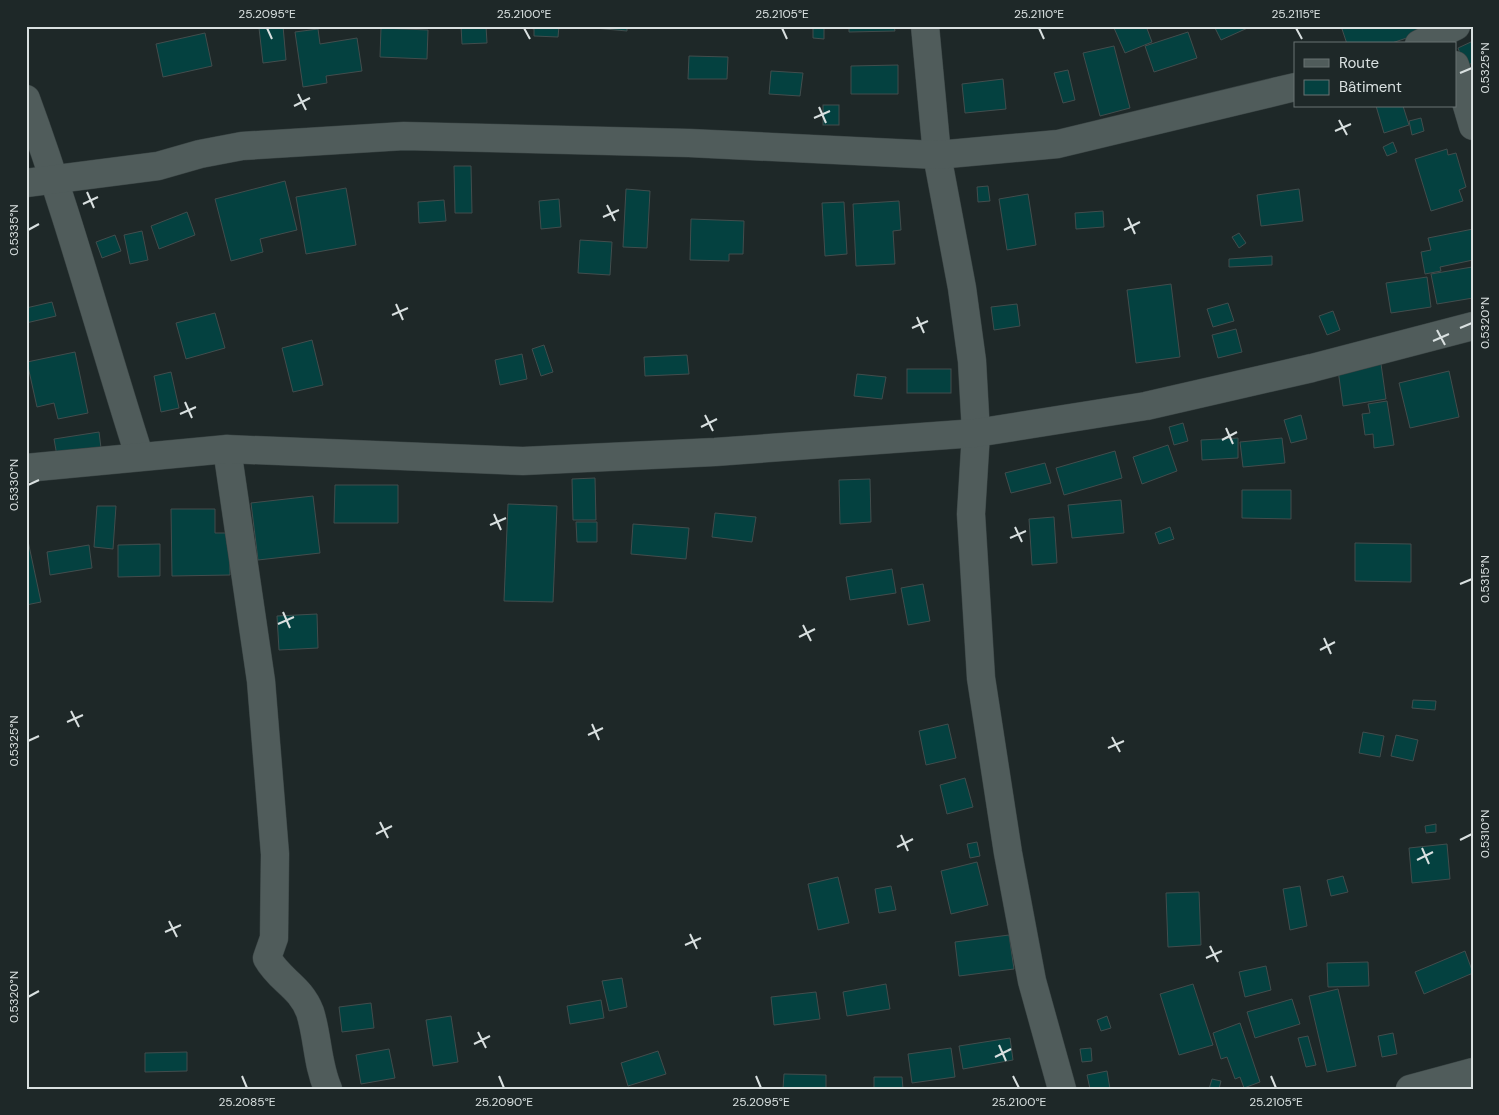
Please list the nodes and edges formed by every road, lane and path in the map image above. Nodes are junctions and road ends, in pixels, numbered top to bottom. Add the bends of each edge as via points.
1 (924, 26) edge
2 (1449, 32) edge
3 (1424, 42) edge
4 (1456, 68) edge
5 (1294, 88) edge
6 (26, 99) edge
7 (1473, 126) edge
8 (937, 155) junction
9 (55, 178) junction
10 (26, 184) edge
11 (1473, 326) edge
12 (976, 433) junction
13 (227, 449) junction
14 (139, 455) junction
15 (26, 468) edge
16 (1473, 1072) edge
17 (328, 1089) edge
18 (1062, 1089) edge
19 (1410, 1089) edge

1 - 8 street
2 - 3 street
4 - 7 street
5 - 8 street via 1058,144
6 - 9 street
8 - 9 street via 689,143 404,136 242,146 158,166
8 - 12 street via 962,288 972,361
9 - 10 street
9 - 14 street
11 - 12 street via 1312,368 1146,406
12 - 13 street via 715,452 523,461
12 - 18 street via 971,514 981,678 1030,971
13 - 14 street
13 - 17 street via 261,682 275,854 274,938 267,958 276,973 297,988 310,1012 322,1075
14 - 15 street
16 - 19 street

